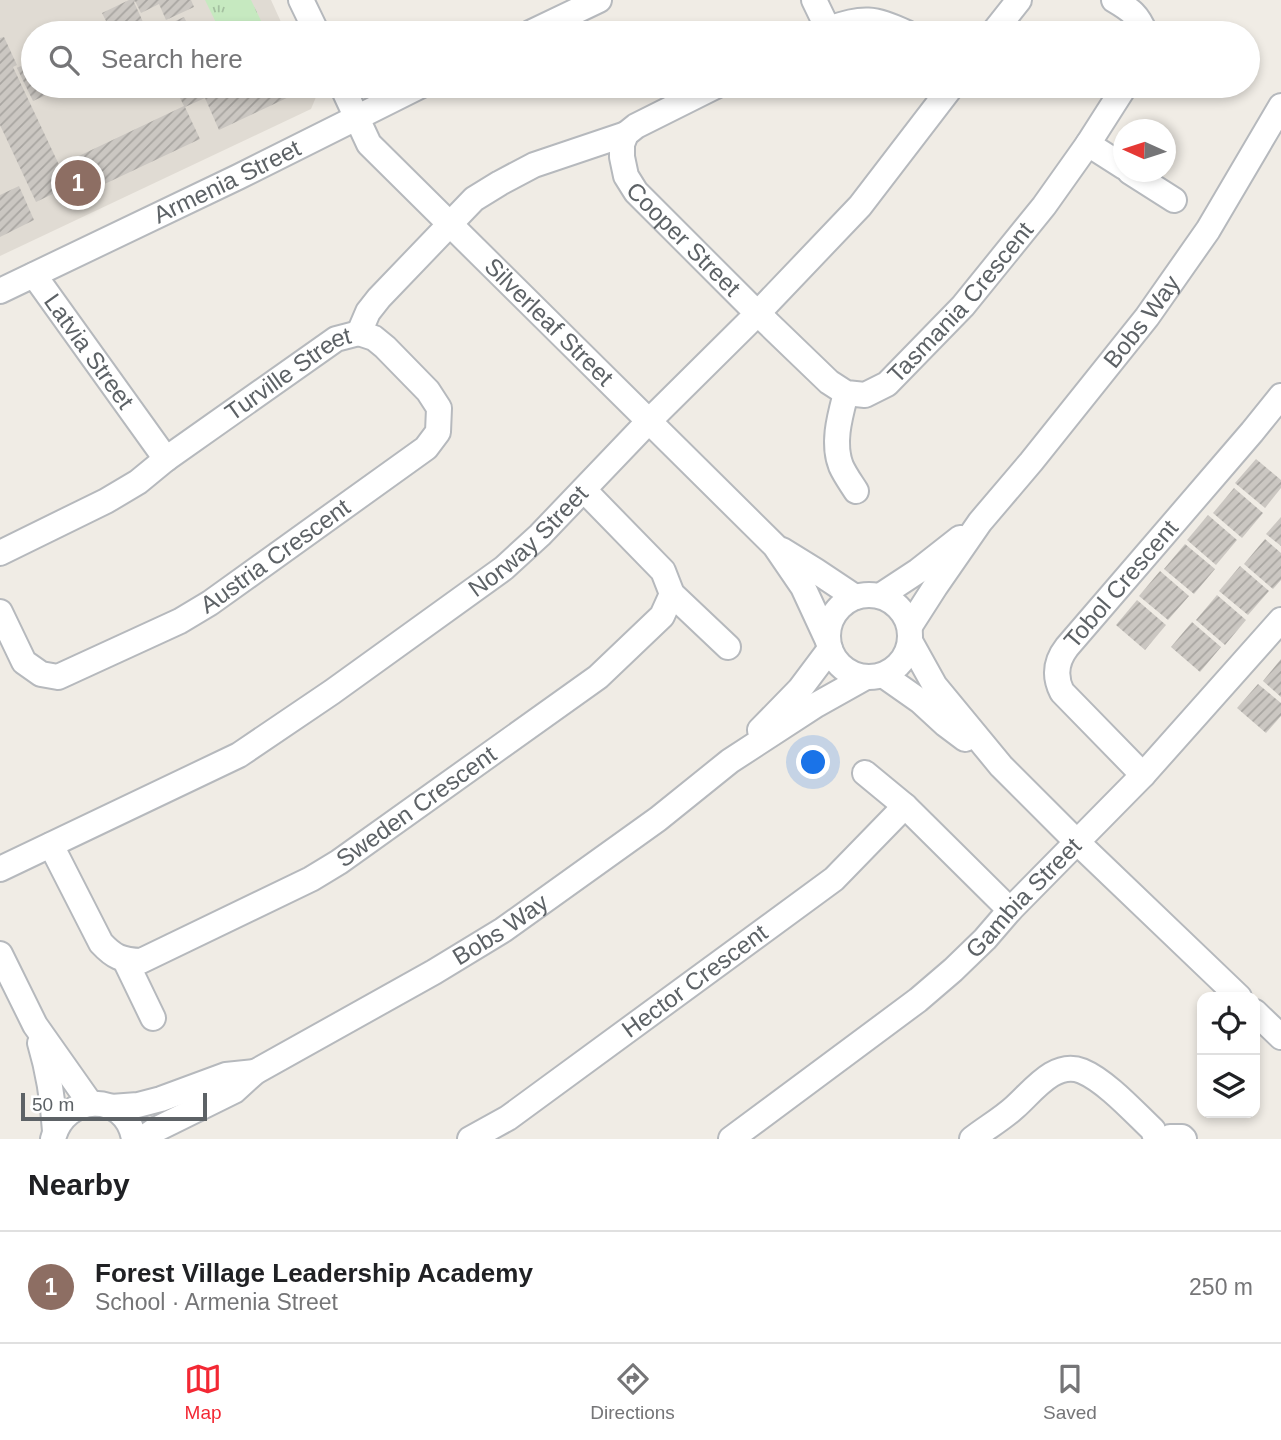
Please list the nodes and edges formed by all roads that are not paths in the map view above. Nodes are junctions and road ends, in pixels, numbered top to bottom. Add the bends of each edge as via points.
1 (301, 0) edge
2 (599, 0) edge
3 (814, 0) edge
4 (1019, 0) edge
5 (1115, 0) edge
6 (311, 21) edge
7 (555, 21) edge
8 (821, 21) edge
9 (853, 21) edge
10 (876, 21) edge
11 (1002, 21) edge
12 (1140, 21) edge
13 (347, 98) edge
14 (395, 98) edge
15 (692, 98) edge
16 (943, 98) edge
17 (1117, 98) edge
18 (1281, 106) edge
19 (356, 117) junction
20 (1088, 144) junction
21 (624, 145) junction
22 (1113, 160) edge
23 (1146, 182) edge
24 (1174, 200) dead end
25 (450, 226) junction
26 (34, 275) junction
27 (0, 291) edge
28 (757, 314) junction
29 (359, 333) junction
30 (846, 393) junction
31 (1281, 396) edge
32 (649, 421) junction
33 (166, 459) junction
34 (584, 490) junction
35 (856, 491) dead end
36 (980, 522) junction
37 (775, 546) junction
38 (0, 553) edge
39 (672, 594) junction
40 (880, 596) junction
41 (855, 597) junction
42 (0, 612) edge
43 (1281, 620) edge
44 (910, 634) junction
45 (829, 645) junction
46 (729, 647) dead end
47 (875, 676) junction
48 (730, 761) junction
49 (1001, 766) junction
50 (865, 773) dead end
51 (1143, 775) junction
52 (905, 806) junction
53 (1076, 841) junction
54 (51, 845) junction
55 (0, 869) edge
56 (1010, 910) junction
57 (0, 954) edge
58 (125, 960) junction
59 (1234, 992) edge
60 (1260, 1017) edge
61 (153, 1018) dead end
62 (35, 1025) junction
63 (1281, 1038) edge
64 (255, 1072) junction
65 (100, 1105) junction
66 (54, 1135) edge
67 (737, 1137) edge
68 (134, 1139) edge
69 (142, 1139) edge
70 (470, 1139) edge
71 (972, 1139) edge
72 (1156, 1139) edge
73 (1167, 1139) edge
74 (1184, 1139) edge

1 - 6 street
2 - 7 street
3 - 8 street
4 - 11 street
5 - 12 street
9 - 10 street
13 - 19 street, Silverleaf Street
14 - 19 street, Armenia Street
15 - 21 street, Turville Street via 636,126
16 - 28 street, Norway Street via 860,206
17 - 20 street, Tasmania Crescent
18 - 36 street, Bobs Way via 1208,230 1147,317
19 - 25 street, Silverleaf Street via 369,144
19 - 26 street, Armenia Street
20 - 22 street
20 - 30 street, Tasmania Crescent via 972,295 887,384 865,395
21 - 25 street, Turville Street via 534,164 474,199
21 - 28 street, Cooper Street via 625,176 636,192
23 - 24 street
25 - 29 street, Turville Street via 379,298
25 - 32 street, Silverleaf Street
26 - 27 street, Latvia Street
26 - 33 street, Latvia Street
28 - 30 street
28 - 32 street, Norway Street
29 - 33 street, Turville Street via 336,339
29 - 42 street, Austria Crescent via 385,347 439,408 438,432 426,448 210,603 58,677 41,674 24,662
30 - 35 street via 836,442 841,464
31 - 51 street, Tobol Crescent via 1058,663 1062,692
32 - 34 street, Norway Street
32 - 37 street, Silverleaf Street
33 - 38 street, Turville Street via 138,482
34 - 39 street via 663,571
34 - 54 street, Norway Street via 504,568 265,739
36 - 40 street, Bobs Way
36 - 44 street, Bobs Way
37 - 41 street
37 - 45 street via 803,587
39 - 46 street
39 - 58 street, Sweden Crescent via 662,616 598,677 339,862 159,954 141,961
40 - 41 street
40 - 44 street via 904,613
41 - 45 street via 837,610
43 - 51 street, Gambia Street
44 - 47 street via 901,662
44 - 49 street via 935,686
45 - 47 street via 844,668
45 - 48 street, Bobs Way via 800,689
47 - 48 street, Bobs Way via 817,705
47 - 49 street via 920,701
48 - 64 street, Bobs Way via 658,819 503,930
49 - 53 street
50 - 52 street
51 - 53 street, Gambia Street
52 - 56 street
52 - 70 street, Hector Crescent via 834,879 508,1118
53 - 56 street, Gambia Street
53 - 59 street
54 - 55 street, Norway Street
54 - 58 street via 101,943
56 - 67 street, Gambia Street via 918,1000
57 - 62 street
58 - 61 street
60 - 63 street
62 - 65 street
62 - 66 street via 50,1077
64 - 65 street, Bobs Way via 226,1075 138,1105
64 - 69 street, Bobs Way via 234,1091
65 - 66 street via 72,1110
65 - 68 street via 121,1114
71 - 72 street via 1045,1078 1065,1069 1081,1070 1104,1085 1153,1130
73 - 74 street

